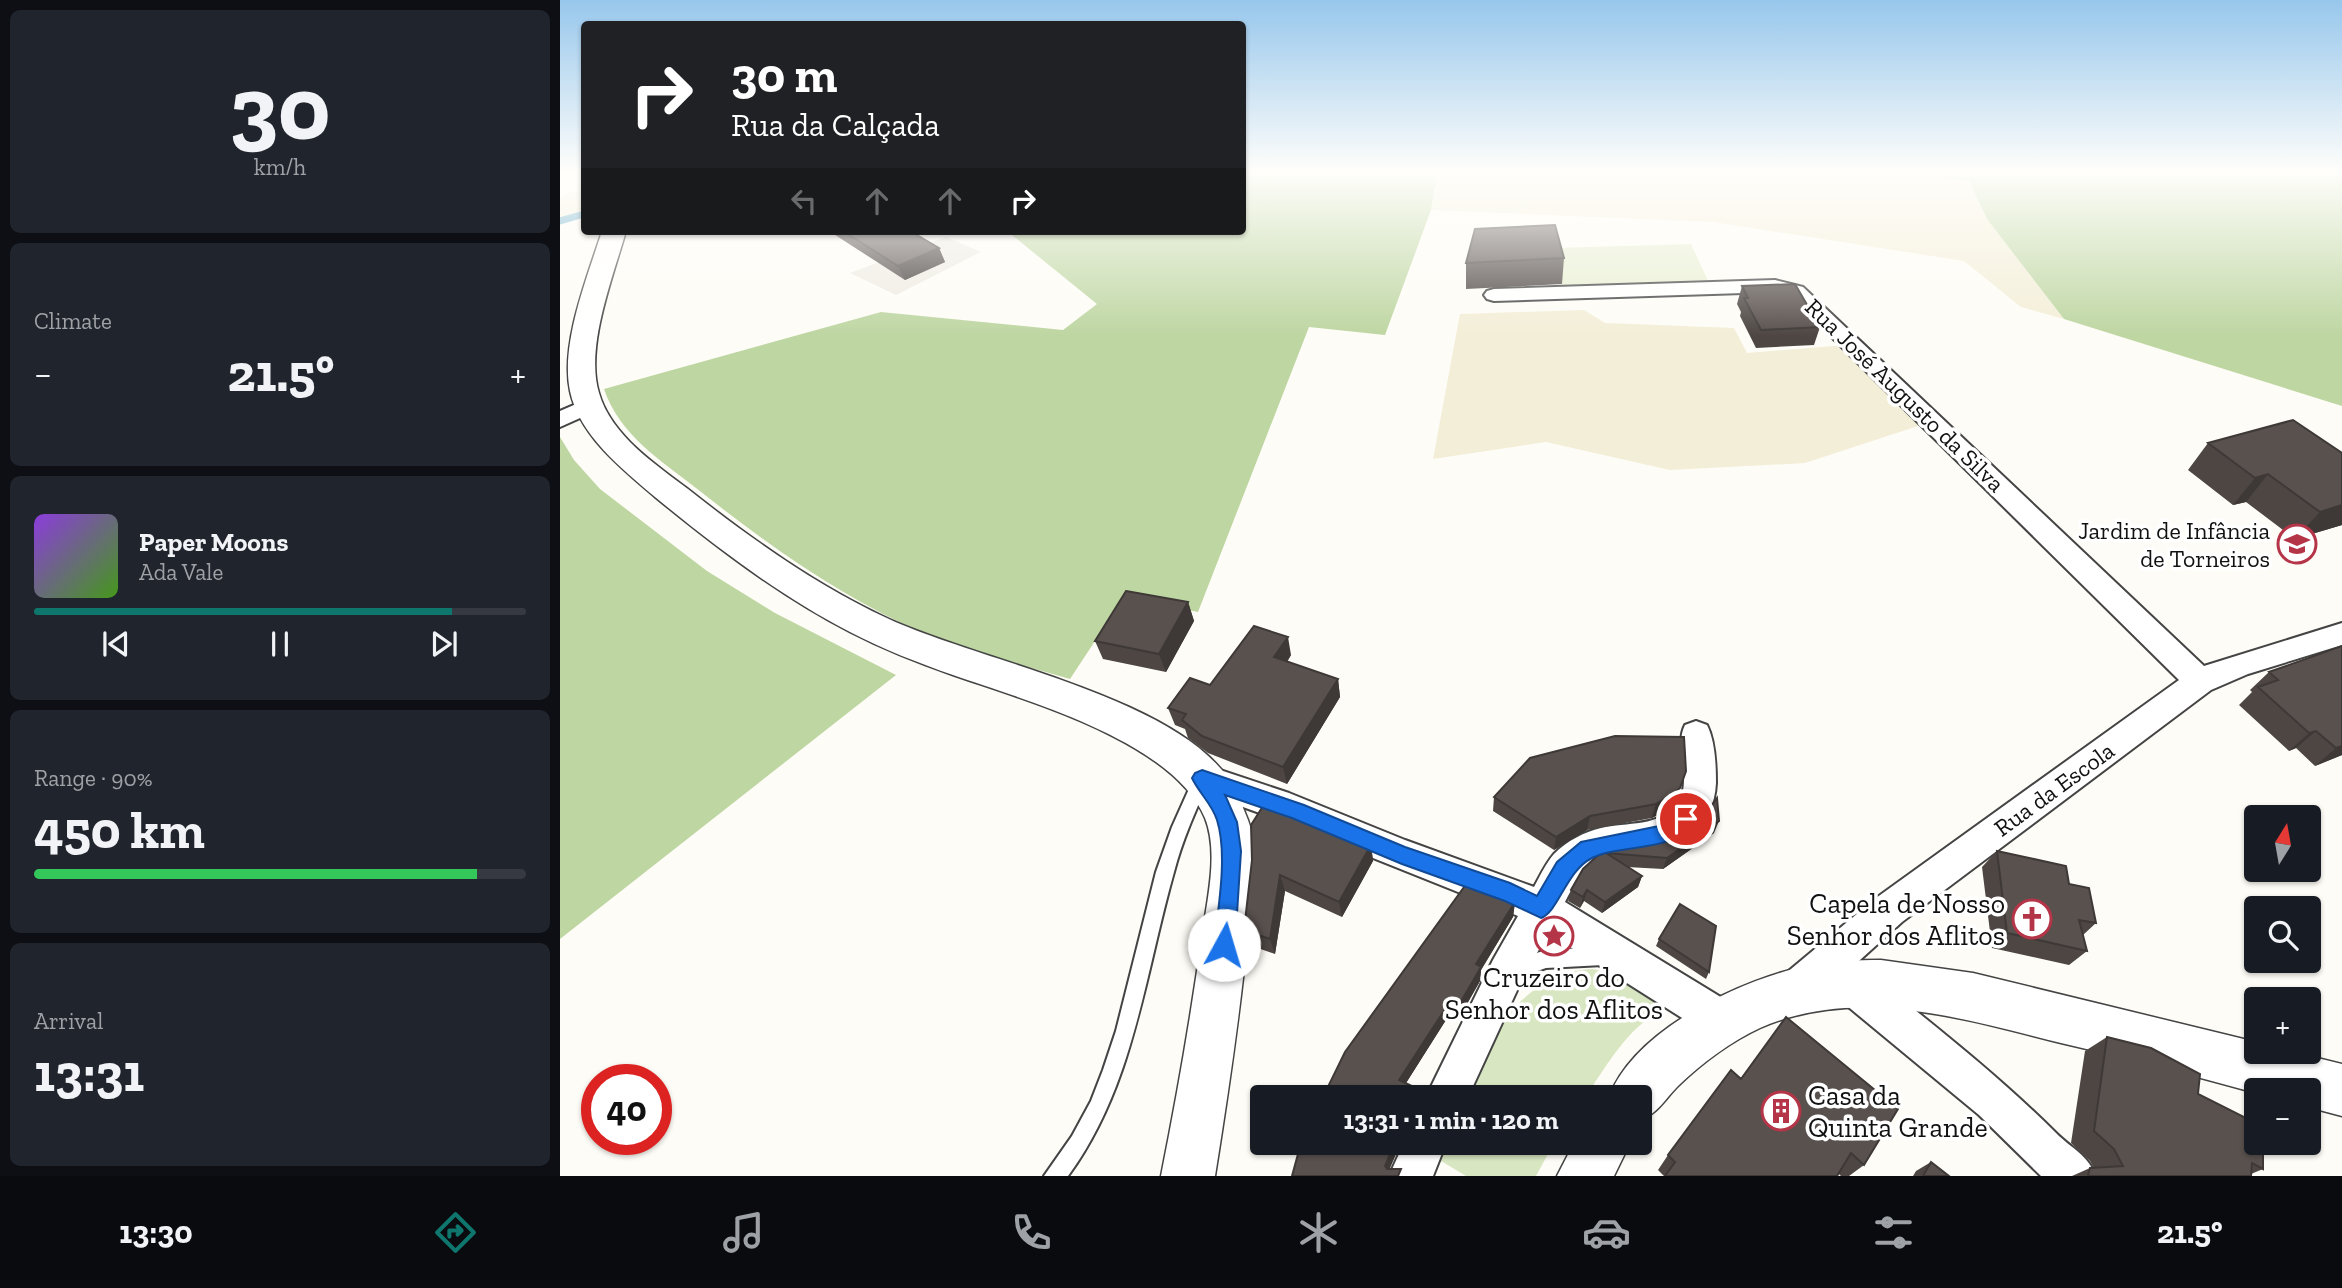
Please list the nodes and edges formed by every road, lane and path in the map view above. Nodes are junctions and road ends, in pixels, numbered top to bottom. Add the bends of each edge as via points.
1 (613, 235) edge
2 (1494, 295) dead end
3 (575, 412) edge
4 (2342, 634) edge
5 (2200, 681) junction
6 (1696, 734) dead end
7 (1202, 778) junction
8 (1541, 908) junction
9 (1621, 958) junction
10 (1506, 974) junction
11 (1852, 984) junction
12 (1794, 992) junction
13 (1723, 1021) junction
14 (1453, 1085) edge
15 (1645, 1085) edge
16 (2342, 1090) edge
17 (1420, 1155) edge
18 (1597, 1155) edge
19 (1055, 1176) edge
20 (1188, 1176) edge
21 (1411, 1176) edge
22 (1584, 1176) edge
23 (2074, 1176) edge

1 - 3 street via 580,368 584,392
2 - 5 street, Rua José Augusto da Silva via 1775,286 1796,291
3 - 7 street via 606,432 638,466 751,554 839,608 904,640 1101,711 1158,744
4 - 5 street, Rua da Escola
5 - 12 street, Rua da Escola via 1889,910
6 - 8 street via 1697,800 1686,819 1663,834 1588,849 1564,868
7 - 8 street
7 - 19 lane via 1164,873 1125,1033 1105,1088 1072,1156
7 - 20 street via 1228,822 1230,896 1216,1019
8 - 9 street
8 - 10 street
9 - 10 lane via 1563,957 1530,963
9 - 13 street
10 - 14 street
11 - 12 street
11 - 16 street via 1945,992
11 - 23 street via 1994,1100
12 - 13 street via 1744,1008
13 - 15 street via 1677,1052
17 - 21 street
18 - 22 street

